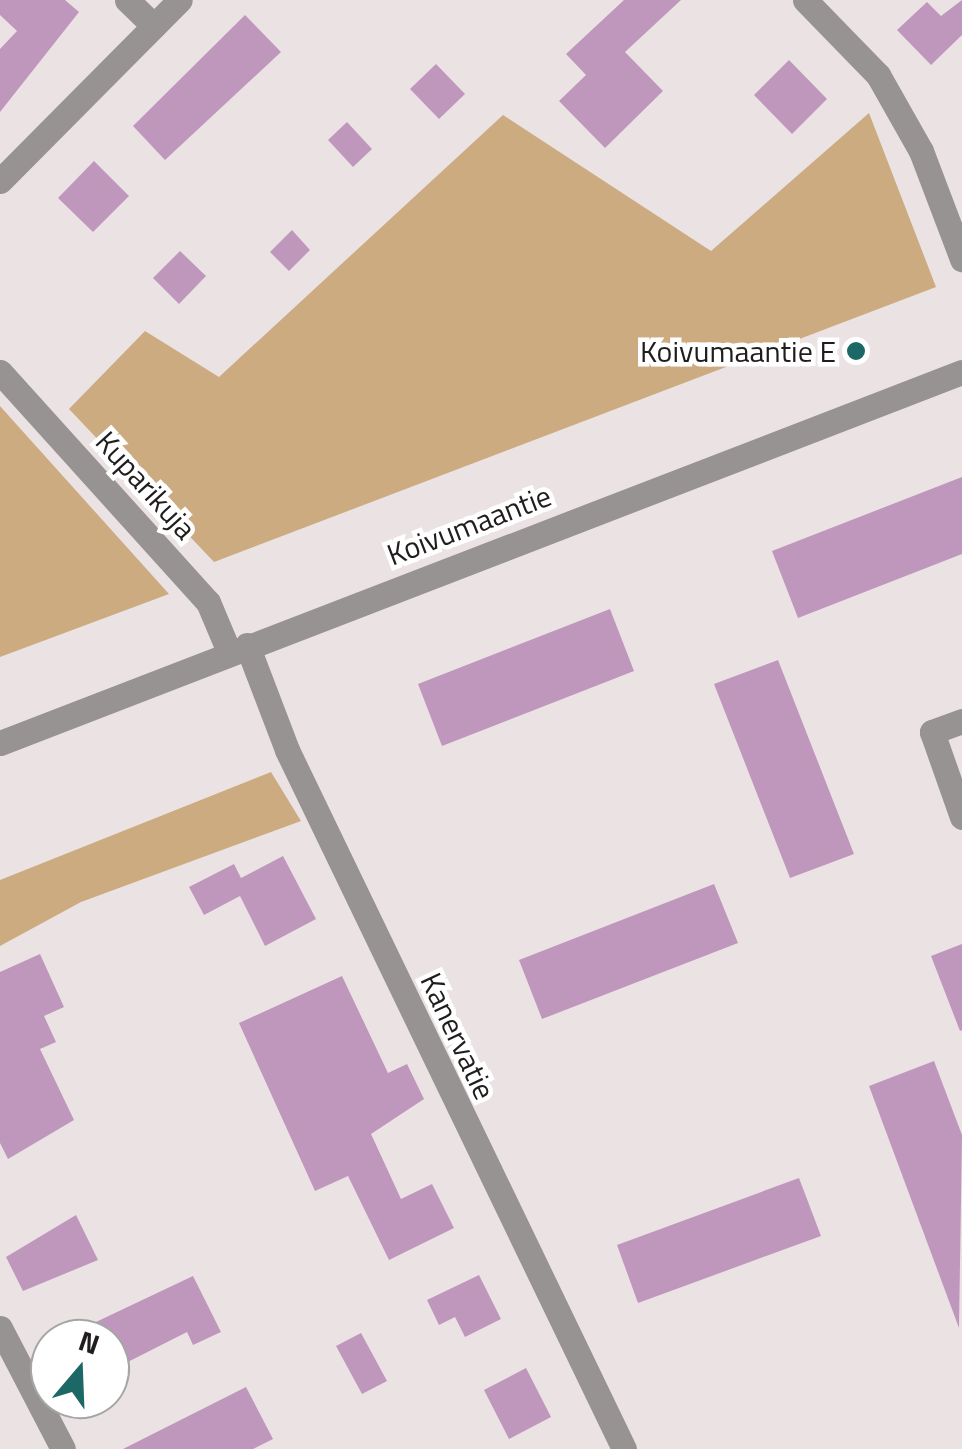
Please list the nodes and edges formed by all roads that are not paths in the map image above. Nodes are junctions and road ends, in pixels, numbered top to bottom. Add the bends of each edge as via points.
1 (127, 0) edge
2 (180, 0) edge
3 (804, 0) edge
4 (154, 26) junction
5 (0, 181) edge
6 (962, 259) edge
7 (0, 372) edge
8 (962, 372) edge
9 (238, 649) junction
10 (962, 720) edge
11 (0, 742) edge
12 (962, 817) edge
13 (0, 1328) edge
14 (62, 1449) edge
15 (624, 1449) edge

1 - 4 street
2 - 4 street
3 - 6 street via 878,75 920,151
4 - 5 street
7 - 9 street, Kuparikuja via 208,602
8 - 9 street, Koivumaantie
9 - 11 street, Koivumaantie
9 - 15 street, Kanervatie
10 - 12 street via 932,732
13 - 14 street

